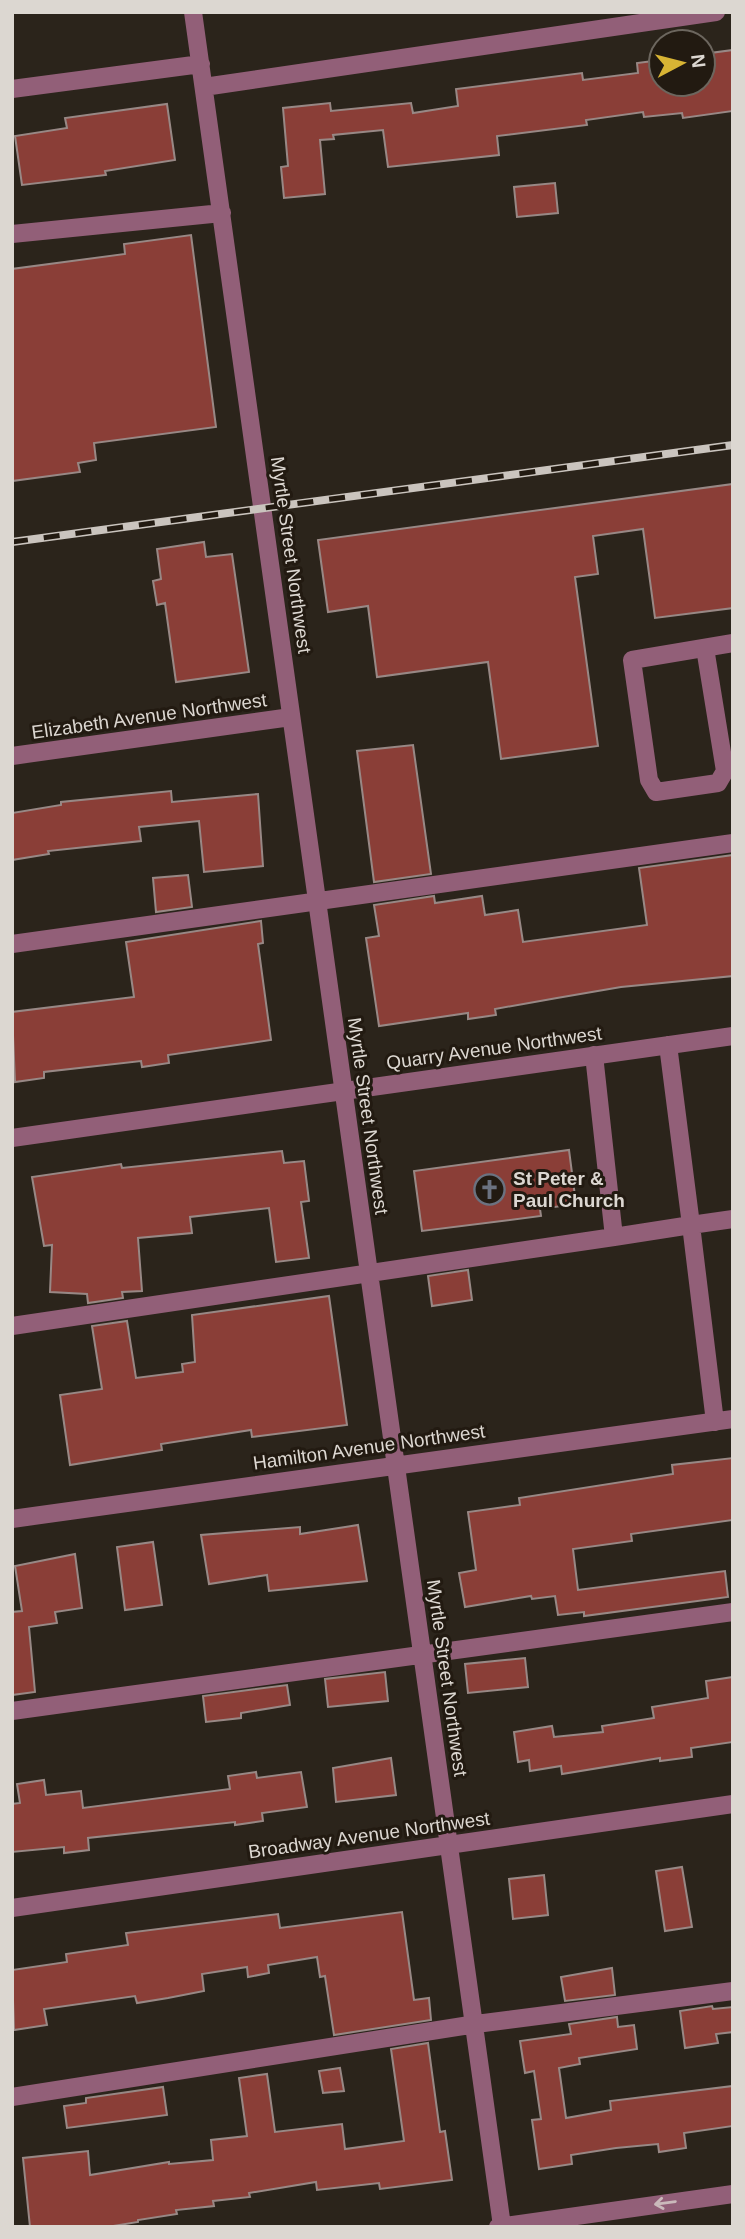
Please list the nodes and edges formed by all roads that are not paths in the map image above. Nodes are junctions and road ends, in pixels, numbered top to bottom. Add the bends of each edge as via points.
1 (193, 12) edge
2 (716, 12) edge
3 (201, 64) junction
4 (204, 87) junction
5 (12, 89) edge
6 (222, 213) junction
7 (12, 234) edge
8 (733, 643) edge
9 (705, 648) junction
10 (291, 717) junction
11 (12, 756) edge
12 (733, 843) edge
13 (316, 902) junction
14 (12, 944) edge
15 (733, 1035) edge
16 (668, 1045) junction
17 (594, 1055) junction
18 (344, 1091) junction
19 (12, 1138) edge
20 (733, 1219) edge
21 (691, 1225) junction
22 (614, 1237) junction
23 (370, 1276) junction
24 (12, 1326) edge
25 (724, 1421) edge
26 (395, 1465) junction
27 (12, 1519) edge
28 (733, 1612) edge
29 (422, 1654) junction
30 (12, 1711) edge
31 (733, 1804) edge
32 (450, 1844) junction
33 (12, 1908) edge
34 (733, 1992) edge
35 (476, 2024) junction
36 (12, 2097) edge
37 (733, 2193) edge
38 (500, 2226) edge

1 - 3 street, Myrtle Street Northwest
2 - 4 street
3 - 4 street, Myrtle Street Northwest
3 - 5 street
4 - 6 street, Myrtle Street Northwest
6 - 7 street
6 - 10 street, Myrtle Street Northwest
8 - 9 street
9 - 9 street via 725,771 718,783 656,792 649,780 632,660
10 - 11 street, Elizabeth Avenue Northwest
10 - 13 street, Myrtle Street Northwest
12 - 13 street
13 - 14 street
13 - 18 street, Myrtle Street Northwest
15 - 16 street, Quarry Avenue Northwest
16 - 17 street, Quarry Avenue Northwest
16 - 21 street
17 - 18 street, Quarry Avenue Northwest
17 - 22 street
18 - 19 street, Quarry Avenue Northwest
18 - 23 street, Myrtle Street Northwest
20 - 21 street
21 - 22 street
21 - 25 street
22 - 23 street
23 - 24 street
23 - 26 street, Myrtle Street Northwest
25 - 26 street, Hamilton Avenue Northwest
26 - 27 street, Hamilton Avenue Northwest
26 - 29 street, Myrtle Street Northwest
28 - 29 street
29 - 30 street
29 - 32 street, Myrtle Street Northwest
31 - 32 street, Broadway Avenue Northwest
32 - 33 street, Broadway Avenue Northwest
32 - 35 street, Myrtle Street Northwest
34 - 35 street
35 - 36 street
35 - 38 street, Myrtle Street Northwest
37 -> 38 street

